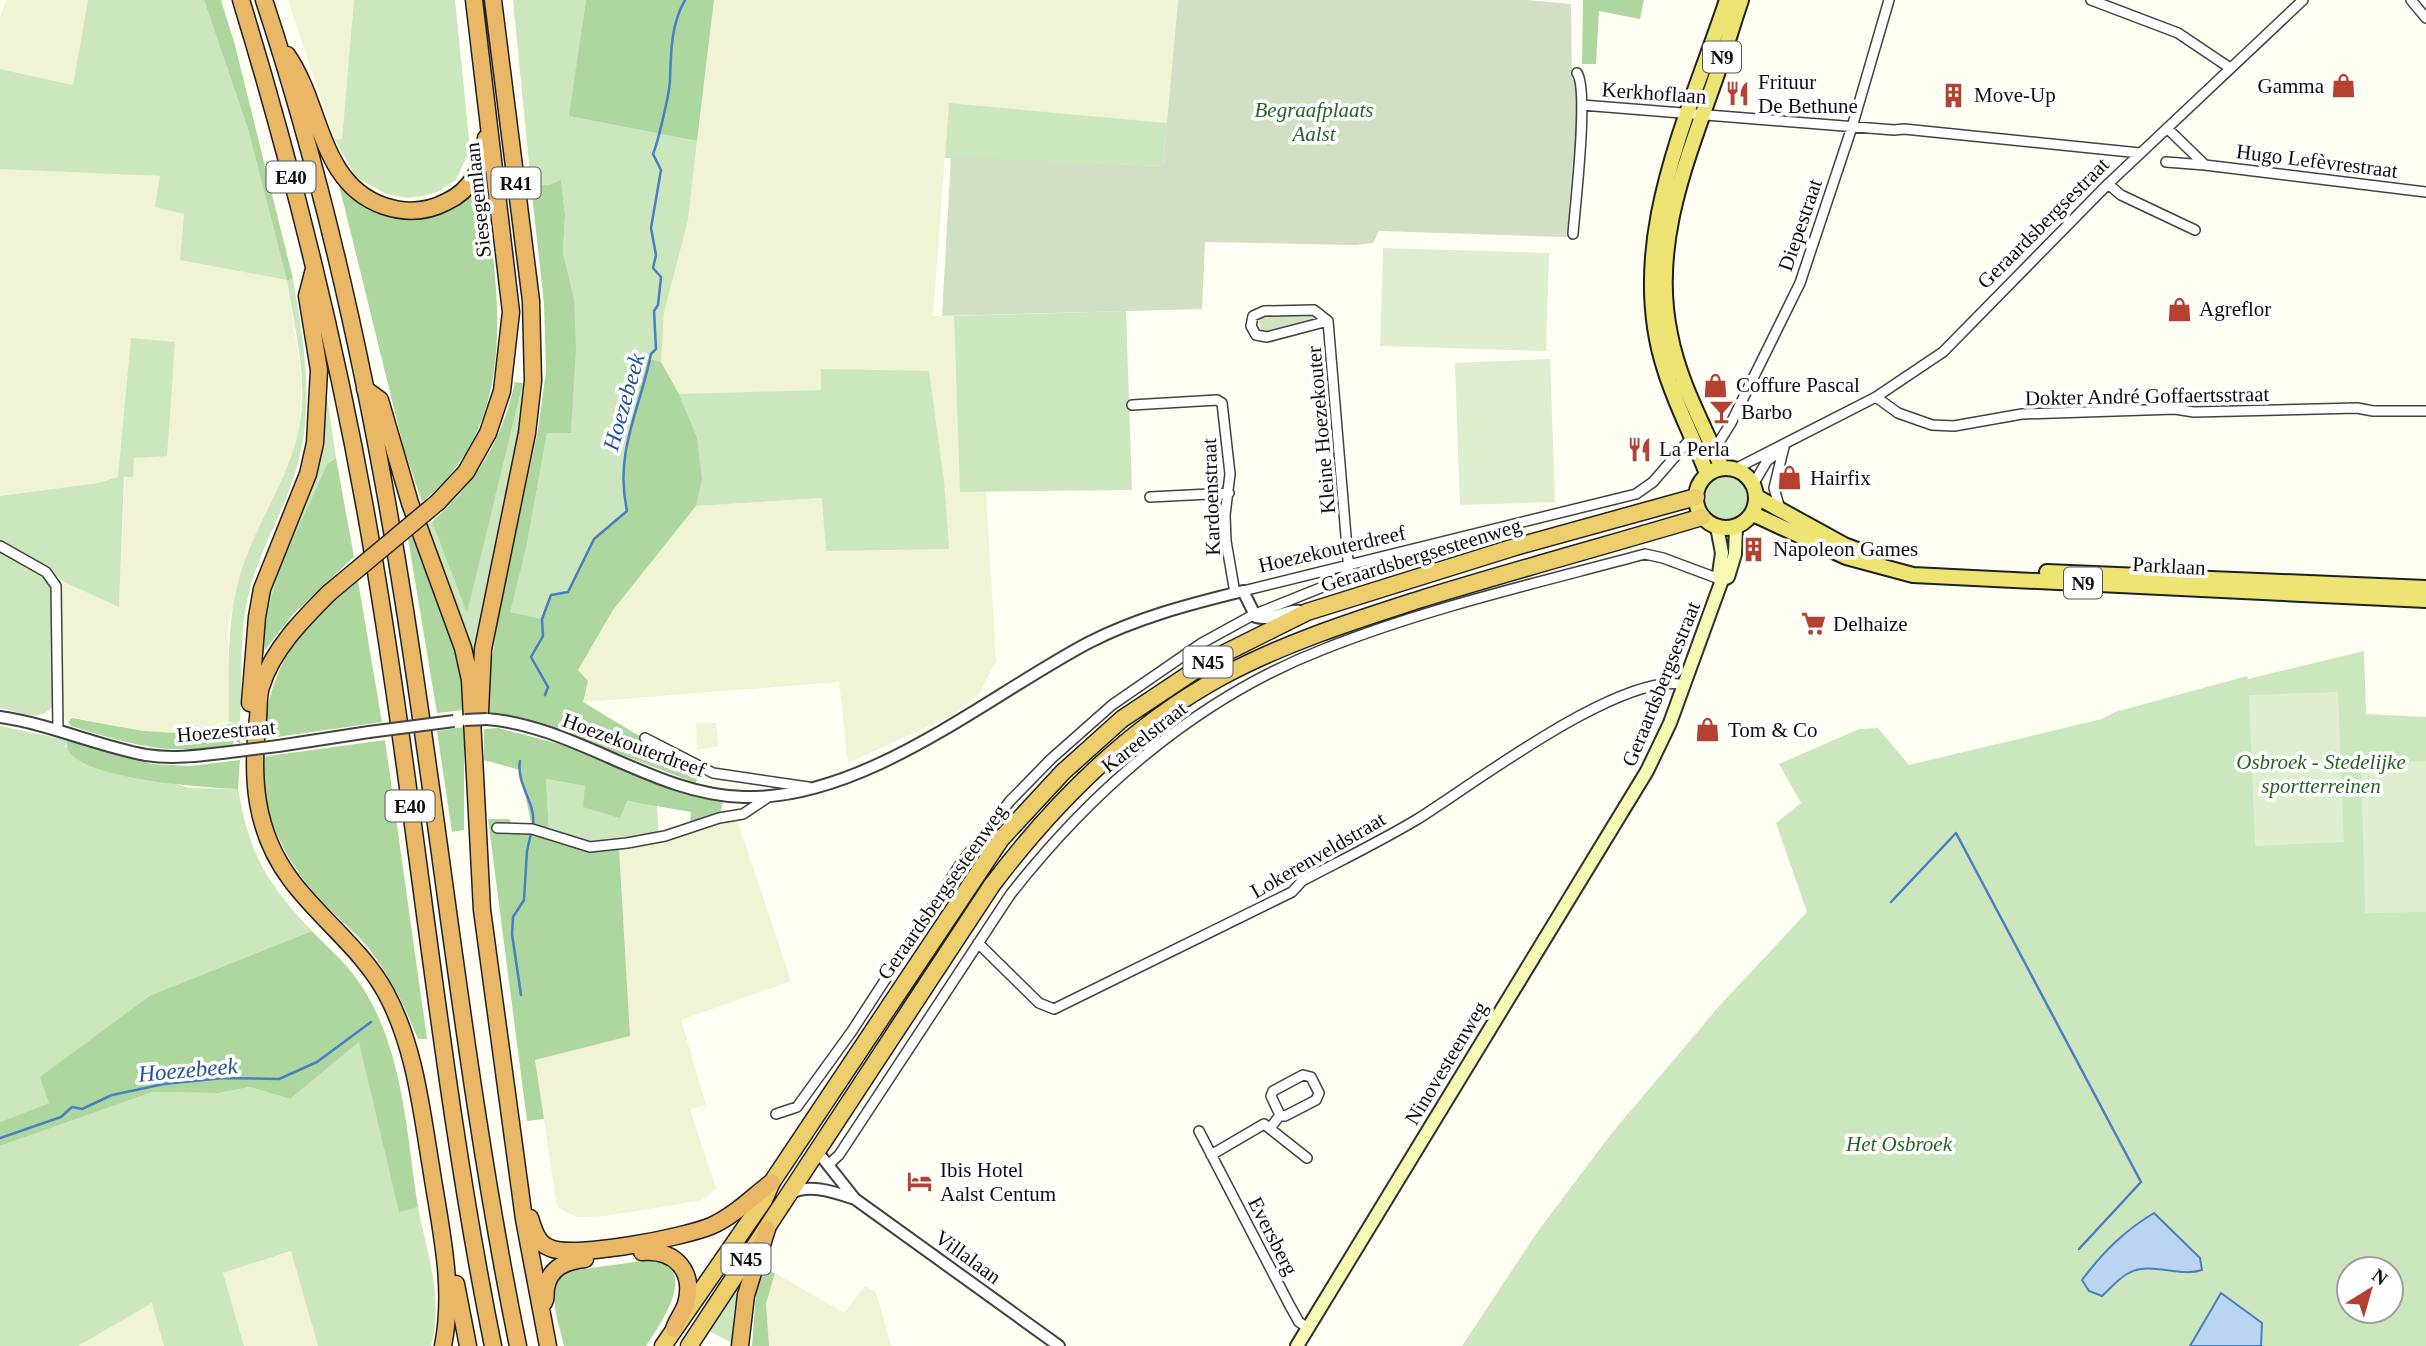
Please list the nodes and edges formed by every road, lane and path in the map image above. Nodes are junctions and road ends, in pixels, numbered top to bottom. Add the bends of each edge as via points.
1 (240, 0) edge
2 (264, 0) edge
3 (474, 0) edge
4 (493, 0) edge
5 (1727, 0) edge
6 (1741, 0) edge
7 (1889, 0) edge
8 (2091, 0) edge
9 (2304, 0) edge
10 (2411, 0) edge
11 (2426, 18) edge
12 (279, 43) junction
13 (2230, 68) junction
14 (1577, 73) dead end
15 (1582, 105) junction
16 (1695, 112) junction
17 (487, 118) junction
18 (1852, 127) junction
19 (2167, 128) junction
20 (2140, 153) junction
21 (2166, 162) dead end
22 (2204, 165) junction
23 (2108, 184) junction
24 (2426, 192) edge
25 (2195, 230) dead end
26 (1573, 234) dead end
27 (315, 267) junction
28 (1328, 321) junction
29 (365, 389) junction
30 (1876, 397) junction
31 (1132, 405) dead end
32 (2426, 411) edge
33 (1692, 437) junction
34 (1786, 445) junction
35 (1714, 450) junction
36 (1728, 468) junction
37 (1707, 474) junction
38 (1755, 490) junction
39 (1229, 493) junction
40 (1150, 497) dead end
41 (1696, 497) junction
42 (1753, 514) junction
43 (1784, 514) junction
44 (1702, 517) junction
45 (1717, 527) junction
46 (1736, 527) junction
47 (0, 546) edge
48 (1348, 565) junction
49 (1345, 577) joint
50 (1723, 580) junction
51 (2426, 587) edge
52 (1239, 592) junction
53 (2426, 600) edge
54 (1307, 612) junction
55 (1253, 615) junction
56 (1685, 685) junction
57 (0, 717) edge
58 (470, 723) junction
59 (58, 730) junction
60 (254, 734) junction
61 (645, 738) dead end
62 (810, 788) junction
63 (770, 796) junction
64 (1631, 801) joint
65 (497, 828) dead end
66 (978, 943) junction
67 (776, 1114) dead end
68 (1280, 1115) junction
69 (1271, 1127) junction
70 (1199, 1130) dead end
71 (817, 1152) junction
72 (1212, 1156) junction
73 (1307, 1158) dead end
74 (828, 1165) junction
75 (772, 1182) junction
76 (789, 1195) junction
77 (855, 1199) junction
78 (524, 1207) junction
79 (767, 1228) junction
80 (445, 1257) junction
81 (539, 1310) junction
82 (1308, 1328) junction
83 (674, 1329) junction
84 (443, 1346) edge
85 (468, 1346) edge
86 (493, 1346) edge
87 (518, 1346) edge
88 (548, 1346) edge
89 (663, 1346) edge
90 (689, 1346) edge
91 (740, 1346) edge
92 (1059, 1346) edge
93 (1297, 1346) edge

1 - 27 highway, E40
2 - 12 highway, E40
3 - 17 highway, Siesegemlaan / R41
4 - 58 highway, Siesegemlaan / R41 via 534,344 532,394 483,649 480,717
5 - 16 main road, N9
6 - 16 main road, N9
7 - 18 street, Diepestraat
8 - 13 street via 2178,33
9 - 13 street, Geraardsbergsestraat
10 - 11 street
12 - 17 highway via 299,73 343,179 372,202 409,211 436,207 463,192 486,153
12 - 29 highway, E40 via 317,180
13 - 19 street, Geraardsbergsestraat
14 - 15 street, Kerkhoflaan via 1582,80
15 - 16 street, Kerkhoflaan
15 - 26 street, Kerkhoflaan
16 - 18 street, Kerkhoflaan
16 - 33 main road, N9 via 1661,198 1651,267 1653,312 1664,369
16 - 35 main road, N9 via 1671,215 1664,279 1676,360
17 - 60 highway, Siesegemlaan / R41, bridge via 511,312 502,391 488,433 466,472 438,502 329,593 279,650 261,687
18 - 20 street, Kerkhoflaan
18 - 35 street, Diepestraat via 1800,283
19 - 20 street, Geraardsbergsestraat
19 - 22 street, Hugo Lefèvrestraat
20 - 23 street, Geraardsbergsestraat
21 - 22 street, Hugo Lefèvrestraat
22 - 24 street, Hugo Lefèvrestraat
23 - 25 street via 2121,195
23 - 30 street, Geraardsbergsestraat via 1942,352
27 - 60 highway via 307,296 319,370 315,443 262,589 250,685
27 - 86 highway, E40 via 374,562 458,1143
28 - 28 street, Kleine Hoezekouter via 1314,310 1264,311 1255,314 1251,324 1256,335 1266,337
28 - 48 street, Kleine Hoezekouter
29 - 58 highway via 380,400 410,503 463,648 470,680
29 - 87 highway, E40 via 404,604 482,1144
30 - 32 street, Dokter André Goffaertsstraat via 1898,413 1932,425 1954,426 2022,414 2162,409
30 - 34 street, Geraardsbergsestraat
31 - 39 street, Kardoenstraat via 1220,401
33 - 37 main road, N9
33 - 48 street, Hoezekouterdreef via 1653,482 1636,494
34 - 36 street, Geraardsbergsestraat
34 - 38 street, Geraardsbergsestraat via 1767,461
34 - 43 street via 1774,488
35 - 36 main road, N9
36 - 37 main road
36 - 38 main road
37 - 41 main road
38 - 42 main road
38 - 43 main road, Parklaan / N9
39 - 40 street
39 - 52 street, Kardoenstraat via 1225,515
41 - 44 main road
41 - 54 highway, Geraardsbergsesteenweg / N45
42 - 46 main road
42 - 53 main road, Parklaan / N9 via 1846,557 1913,575
43 - 51 main road, Parklaan / N9 via 1867,555 1927,567
44 - 45 main road
44 - 71 highway, Geraardsbergsesteenweg / N45 via 1315,633 1220,677 1171,709 1105,761 1017,852
45 - 46 main road
45 - 50 main road, Geraardsbergsestraat
46 - 50 main road, Geraardsbergsestraat via 1734,559
47 - 59 street via 46,572 56,586
48 - 49 street, Kleine Hoezekouter
48 - 52 street, Hoezekouterdreef
49 - 55 street, Hoezekouterdreef
50 - 56 main road, Geraardsbergsestraat
50 - 66 street, Kareelstraat via 1645,554 1414,618 1323,649 1272,673 1182,726 1100,794 1039,858
52 - 55 street, Hoezekouterdreef
52 - 62 street, Hoezekouterdreef via 1114,631 915,745 856,774
54 - 55 street via 1292,610 1265,620
54 - 75 highway, Geraardsbergsesteenweg / N45 via 1159,692 1090,745 1023,814 976,872
55 - 67 street, Hoezekouterdreef via 1112,705 1010,801 961,863 797,1107
56 - 64 main road, Geraardsbergsestraat
56 - 66 street, Lokerenveldstraat via 1664,682 1648,686 1581,715 1413,821 1302,881 1292,892 1054,1009 1039,1003
57 - 59 street, Hoezestraat
58 - 59 street, Hoezestraat, bridge via 191,757 147,755
58 - 63 street, Hoezekouterdreef via 528,727 720,796
58 - 78 highway via 482,910
60 - 80 highway via 257,806 274,856 359,955 385,992 401,1026 415,1071
61 - 62 street, Hoezekouterdreef via 713,773
62 - 63 street, Hoezekouterdreef
63 - 65 street, Hoezekouterdreef via 743,814 627,843 590,847 532,829
64 - 82 main road, Ninovesteenweg via 1519,977
66 - 74 street, Kareelstraat via 839,1155
68 - 68 street via 1316,1100 1319,1093 1311,1077 1303,1075 1273,1091
68 - 69 street
69 - 72 street via 1260,1125
69 - 73 street
70 - 72 street, Eversberg
71 - 74 street, Villalaan
71 - 76 highway, Geraardsbergsesteenweg / N45
72 - 82 street, Eversberg via 1290,1306
74 - 77 street, Villalaan
75 - 78 highway via 712,1226 660,1241 579,1251 548,1248 535,1234
75 - 83 highway, Geraardsbergsesteenweg / N45
76 - 77 street, Villalaan via 796,1190 830,1191
76 - 79 highway, Geraardsbergsesteenweg / N45
77 - 92 street, Villalaan
78 - 81 highway
79 - 90 highway, Geraardsbergsesteenweg / N45
79 - 91 highway via 746,1295
80 - 84 highway via 449,1299
80 - 85 highway via 452,1265
81 - 83 highway via 546,1300 549,1278 565,1262 660,1252 678,1262 686,1278 687,1301
81 - 88 highway
82 - 93 main road, Ninovesteenweg
83 - 89 highway, Geraardsbergsesteenweg / N45

